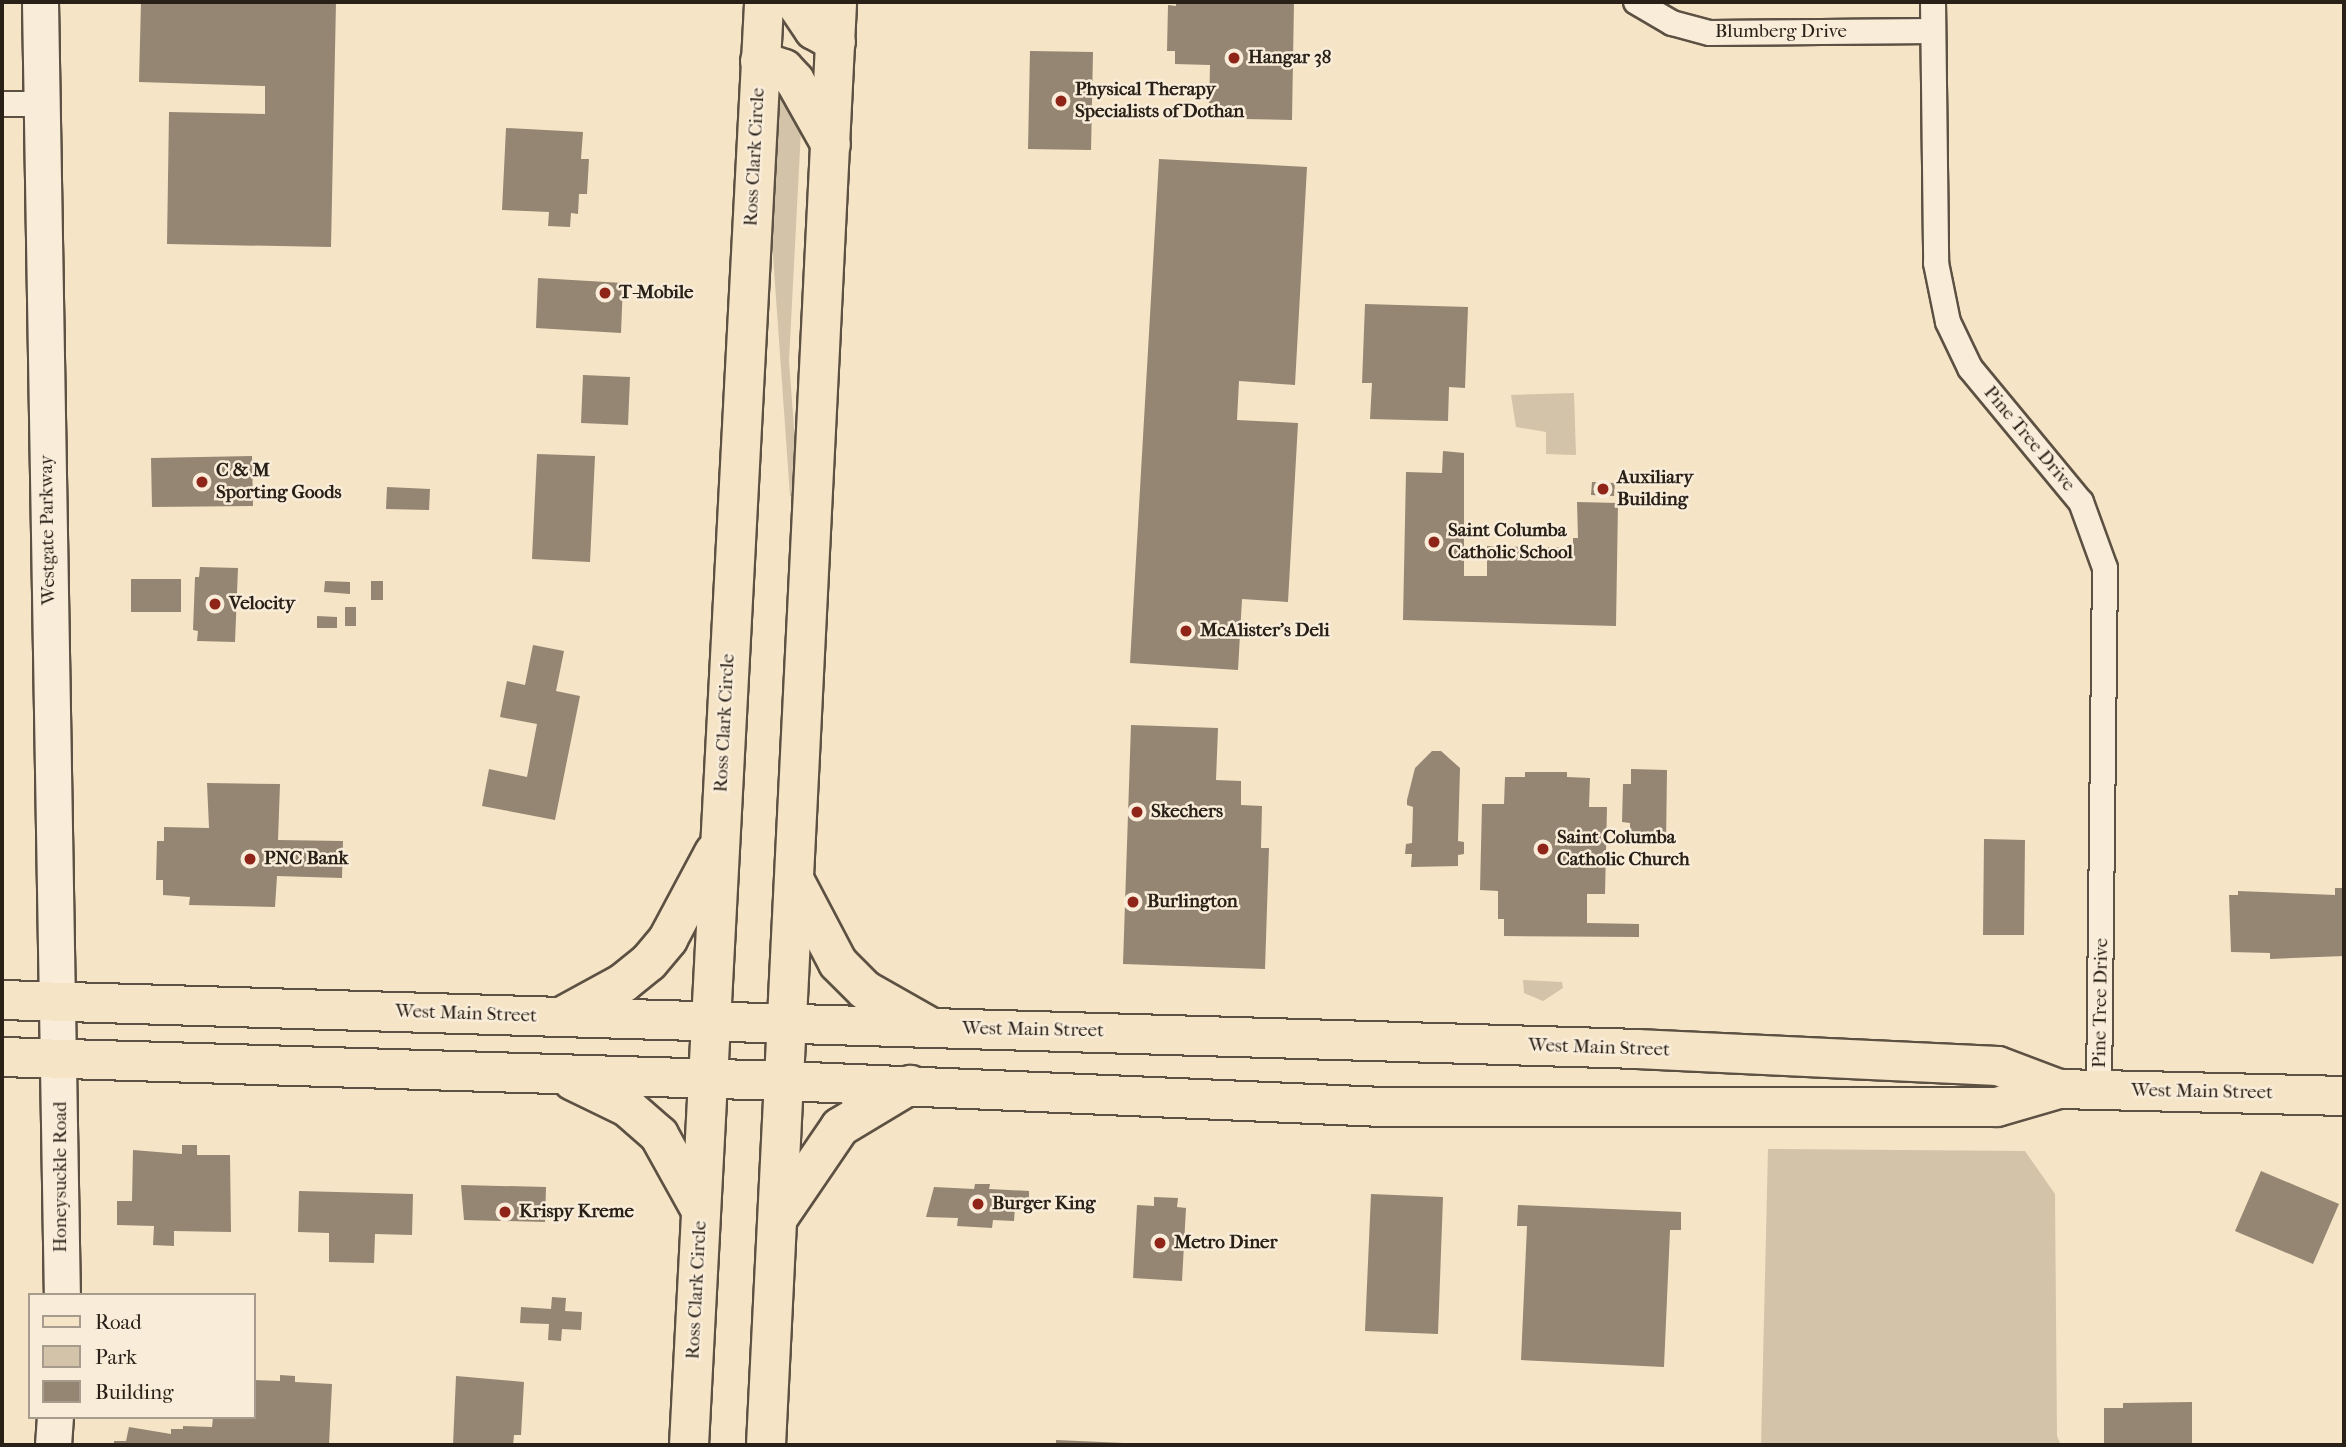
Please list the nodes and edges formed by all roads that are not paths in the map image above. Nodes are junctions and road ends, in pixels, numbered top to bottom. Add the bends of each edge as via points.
1 (40, 2) edge
2 (764, 2) edge
3 (795, 2) edge
4 (837, 2) edge
5 (1636, 2) edge
6 (1933, 2) edge
7 (1933, 31) junction
8 (835, 42) junction
9 (760, 61) junction
10 (2, 104) edge
11 (42, 104) junction
12 (832, 146) junction
13 (718, 845) junction
14 (794, 880) junction
15 (2, 1000) edge
16 (56, 1002) junction
17 (561, 1017) junction
18 (710, 1021) junction
19 (788, 1023) junction
20 (930, 1027) junction
21 (2, 1057) edge
22 (59, 1059) junction
23 (562, 1075) junction
24 (707, 1079) junction
25 (785, 1081) junction
26 (910, 1086) junction
27 (2059, 1089) junction
28 (2099, 1090) junction
29 (2344, 1096) edge
30 (701, 1211) junction
31 (778, 1218) junction
32 (62, 1293) edge
33 (55, 1419) edge
34 (53, 1445) edge
35 (689, 1445) edge
36 (766, 1445) edge

1 - 11 main road, Westgate Parkway
2 - 9 main road, Ross Clark Circle
3 - 8 main road via 814,30
4 - 8 main road
5 - 7 street, Blumberg Drive via 1672,23 1710,33
6 - 7 street, Pine Tree Drive
7 - 28 street, Pine Tree Drive via 1936,263 1948,322 1970,368 2075,492 2092,523 2105,568
8 - 12 main road
9 - 12 main road via 784,69 795,80
9 - 13 main road, Ross Clark Circle
10 - 11 street
11 - 16 main road, Westgate Parkway
12 - 14 main road
13 - 17 main road via 668,939 649,962 623,983
13 - 18 main road, Ross Clark Circle
14 - 19 main road
14 - 20 main road via 838,963 865,990
15 - 16 main road, West Main Street
16 - 17 main road, West Main Street
16 - 22 main road, Westgate Parkway
17 - 18 main road, West Main Street
18 - 19 main road, West Main Street
18 - 24 main road, Ross Clark Circle
19 - 20 main road, West Main Street
19 - 25 main road
20 - 27 main road, West Main Street via 1360,1038 1998,1066
21 - 22 main road, West Main Street
22 - 23 main road, West Main Street
22 - 32 main road, Honeysuckle Road
23 - 24 main road, West Main Street
23 - 30 main road via 627,1107 659,1135
24 - 25 main road, West Main Street
24 - 30 main road, Ross Clark Circle
25 - 26 main road, West Main Street
25 - 31 main road
26 - 27 main road, West Main Street via 1292,1104 1627,1107 1997,1107
26 - 31 main road via 840,1127
27 - 28 main road, West Main Street
28 - 29 main road, West Main Street
30 - 35 main road, Ross Clark Circle
31 - 36 main road
33 - 34 main road

